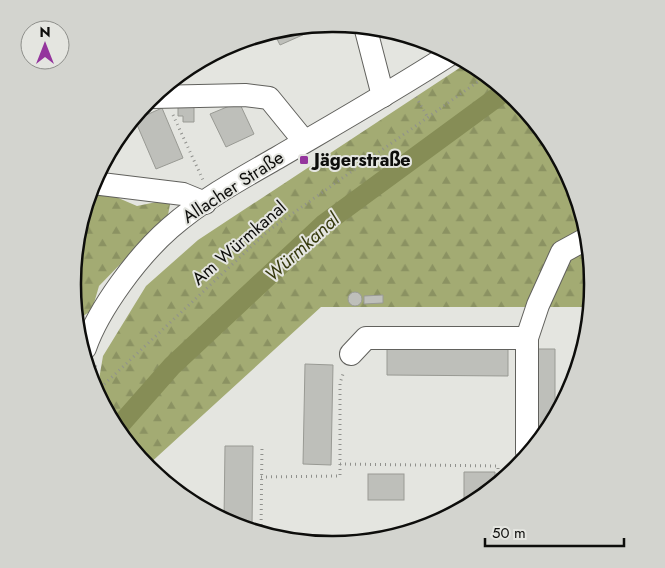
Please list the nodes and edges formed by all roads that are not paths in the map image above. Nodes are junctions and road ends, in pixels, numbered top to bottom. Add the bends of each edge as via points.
1 (367, 35) edge
2 (444, 58) edge
3 (383, 96) junction
4 (165, 97) edge
5 (304, 141) junction
6 (102, 184) edge
7 (205, 202) junction
8 (580, 242) edge
9 (527, 338) junction
10 (92, 352) edge
11 (351, 354) road end
12 (527, 444) edge

1 - 3 street
2 - 3 street, Allacher Straße
3 - 5 street, Allacher Straße
4 - 5 street via 245,95 269,98
5 - 7 street, Allacher Straße
6 - 7 street via 183,194
7 - 10 street, Allacher Straße via 170,228 143,256 115,293 89,337
8 - 9 street via 562,252
9 - 11 street via 366,338
9 - 12 street

